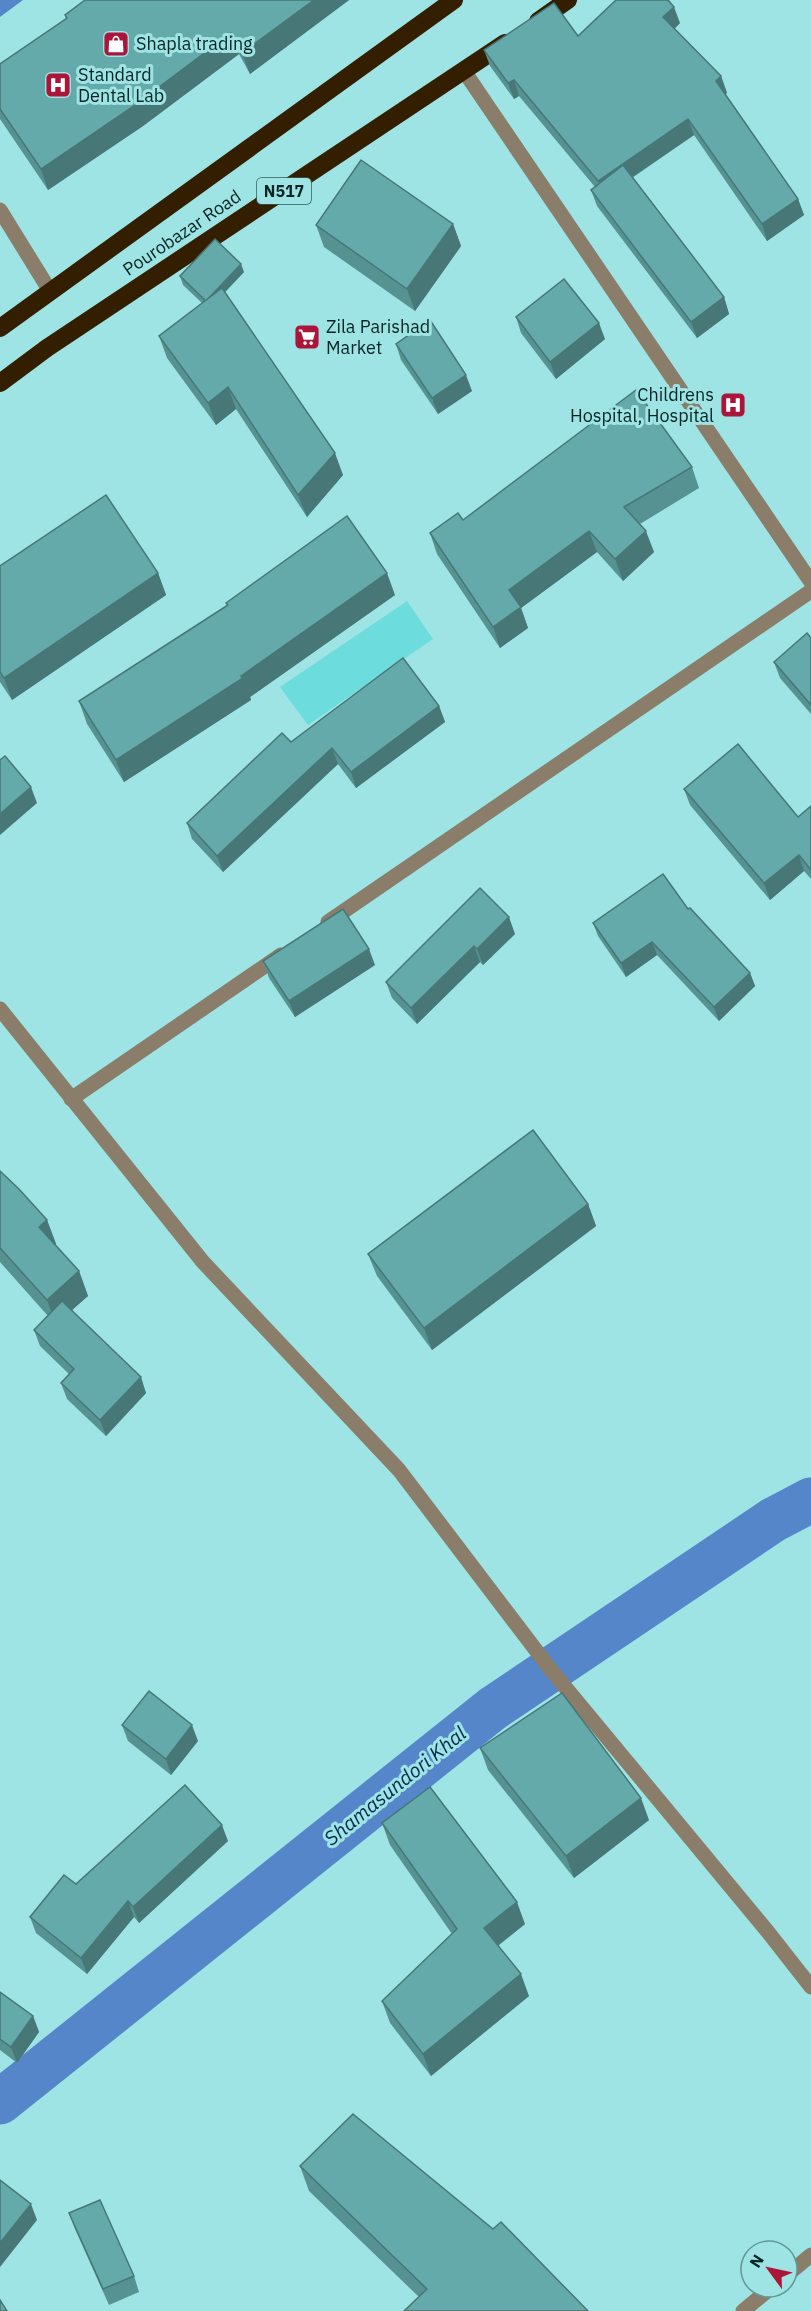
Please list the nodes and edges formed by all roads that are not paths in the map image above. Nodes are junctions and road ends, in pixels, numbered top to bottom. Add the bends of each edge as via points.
1 (454, 0) edge
2 (568, 0) edge
3 (464, 70) junction
4 (0, 210) edge
5 (50, 291) junction
6 (0, 328) edge
7 (0, 384) edge
8 (811, 582) edge
9 (811, 591) edge
10 (317, 930) edge
11 (298, 943) edge
12 (0, 1009) edge
13 (70, 1099) junction
14 (811, 1987) edge
15 (811, 2255) edge
16 (799, 2265) edge
17 (758, 2299) edge
18 (743, 2311) edge

1 - 5 highway, Pourobazar Road
2 - 3 highway, Pourobazar Road / N517
3 - 7 highway, Pourobazar Road / N517 via 47,348
3 - 8 street
4 - 5 street
5 - 6 highway, Pourobazar Road
9 - 10 street
11 - 13 street
12 - 13 street
13 - 14 street via 203,1262 399,1470 551,1670
15 - 16 street
17 - 18 street

